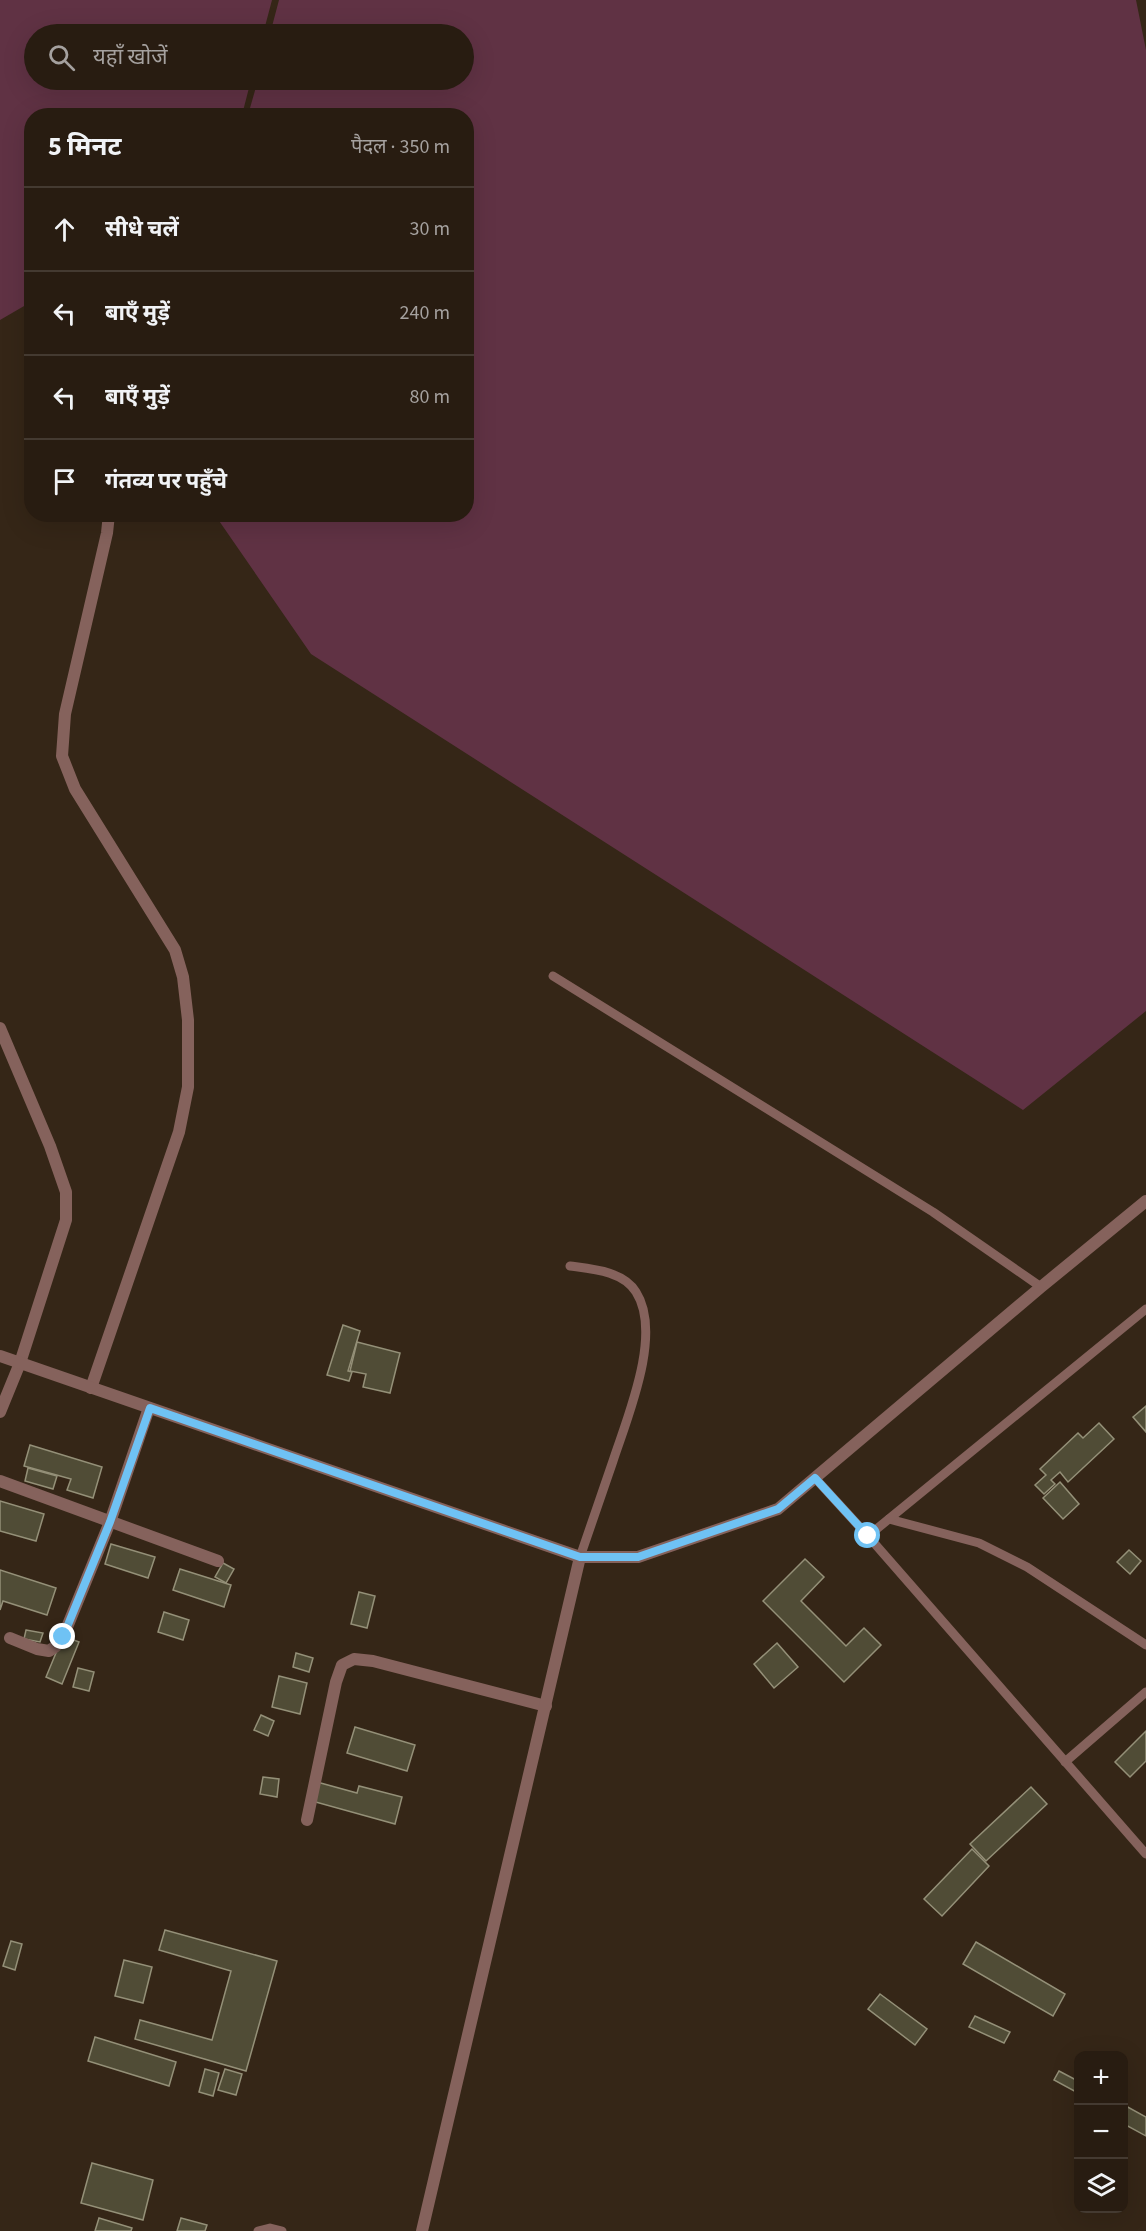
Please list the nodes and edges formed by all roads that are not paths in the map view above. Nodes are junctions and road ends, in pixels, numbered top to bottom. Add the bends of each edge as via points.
1 (108, 522) edge
2 (553, 976) dead end
3 (0, 1028) edge
4 (1146, 1201) edge
5 (570, 1266) dead end
6 (1041, 1287) junction
7 (1146, 1309) edge
8 (0, 1356) edge
9 (20, 1363) junction
10 (92, 1388) junction
11 (150, 1408) junction
12 (0, 1412) edge
13 (815, 1478) junction
14 (0, 1481) edge
15 (889, 1519) junction
16 (110, 1522) junction
17 (868, 1536) junction
18 (580, 1557) junction
19 (218, 1561) dead end
20 (10, 1638) dead end
21 (1146, 1645) edge
22 (1146, 1692) edge
23 (546, 1706) junction
24 (1065, 1762) junction
25 (306, 1820) dead end
26 (1146, 1854) edge
27 (258, 2231) edge
28 (282, 2231) edge
29 (422, 2231) edge

1 - 10 street via 65,714 62,756 75,789 175,950 188,1020 188,1087 179,1132
2 - 6 lane via 933,1212
3 - 9 street via 66,1192 66,1220
4 - 6 street
5 - 18 lane via 603,1271 621,1279 635,1290 646,1324 639,1381
6 - 13 street
7 - 15 lane
8 - 9 street
9 - 10 street
9 - 12 street
10 - 11 street
11 - 16 street
11 - 18 street
13 - 17 lane
13 - 18 street via 778,1509 638,1557
14 - 16 street
15 - 17 lane
15 - 21 lane via 979,1543 1027,1567
16 - 19 street
16 - 20 street via 56,1646 49,1651 37,1649
17 - 24 lane
18 - 23 street
22 - 24 lane
23 - 25 street via 354,1659 342,1665 336,1682
23 - 29 street
24 - 26 lane
27 - 28 lane

